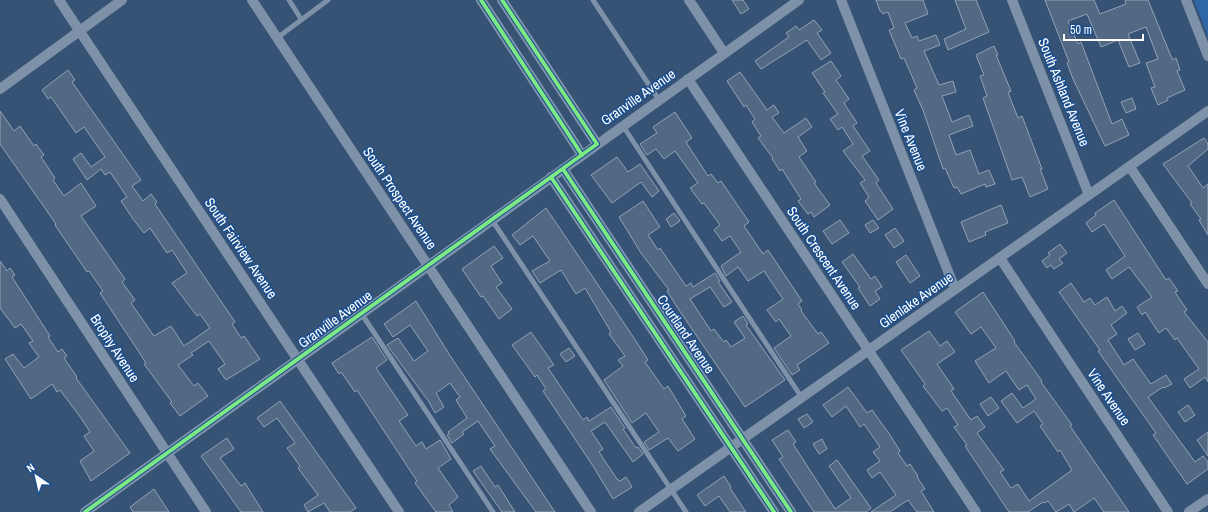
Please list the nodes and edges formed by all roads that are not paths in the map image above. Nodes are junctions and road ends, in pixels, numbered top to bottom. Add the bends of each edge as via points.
1 (59, 0) edge
2 (122, 0) edge
3 (252, 0) edge
4 (289, 0) edge
5 (328, 0) edge
6 (481, 0) edge
7 (502, 0) edge
8 (593, 0) edge
9 (689, 0) edge
10 (799, 0) edge
11 (841, 0) edge
12 (1012, 0) edge
13 (1186, 0) edge
14 (301, 19) junction
15 (80, 31) junction
16 (277, 38) junction
17 (724, 53) junction
18 (1208, 56) edge
19 (688, 79) junction
20 (0, 89) edge
21 (659, 100) junction
22 (1208, 111) edge
23 (623, 126) junction
24 (597, 144) junction
25 (582, 155) junction
26 (1130, 166) junction
27 (563, 169) junction
28 (551, 177) junction
29 (1089, 195) junction
30 (0, 199) edge
31 (492, 220) junction
32 (1000, 258) junction
33 (428, 266) junction
34 (1208, 284) edge
35 (955, 289) junction
36 (361, 313) junction
37 (868, 351) junction
38 (298, 359) junction
39 (802, 398) junction
40 (743, 439) junction
41 (731, 447) junction
42 (167, 453) junction
43 (672, 489) junction
44 (1208, 498) edge
45 (85, 512) edge
46 (206, 512) edge
47 (399, 512) edge
48 (493, 512) edge
49 (591, 512) edge
50 (639, 512) edge
51 (686, 512) edge
52 (774, 512) edge
53 (791, 512) edge
54 (976, 512) edge
55 (1168, 512) edge
56 (1189, 512) edge

1 - 15 street, South Fairview Avenue
2 - 15 street
3 - 16 street, South Prospect Avenue
4 - 14 lane
5 - 14 lane
6 - 25 street
7 - 24 street
8 - 21 lane
9 - 17 street
10 - 17 street, Granville Avenue
11 - 35 street, Vine Avenue
12 - 29 street, South Ashland Avenue
13 - 18 street
14 - 16 lane
15 - 20 street
15 - 38 street, South Fairview Avenue
16 - 33 street, South Prospect Avenue
17 - 19 street, Granville Avenue
19 - 21 street, Granville Avenue
19 - 37 street, South Crescent Avenue
21 - 23 street, Granville Avenue
22 - 26 street, Glenlake Avenue
23 - 24 street, Granville Avenue
23 - 39 lane
24 - 25 street, Granville Avenue
25 - 27 street, Granville Avenue
26 - 29 street, Glenlake Avenue
26 - 34 street
27 - 28 street, Granville Avenue
27 - 40 street, Courtland Avenue
28 - 31 street, Granville Avenue
28 - 41 street, Courtland Avenue
29 - 32 street, Glenlake Avenue
30 - 42 street, Brophy Avenue
31 - 33 street, Granville Avenue
31 - 43 lane
32 - 35 street, Glenlake Avenue
32 - 55 street, Vine Avenue
33 - 36 street, Granville Avenue
33 - 49 street, South Prospect Avenue
35 - 37 street, Glenlake Avenue
36 - 38 street, Granville Avenue
36 - 48 lane
37 - 39 street, Glenlake Avenue
37 - 54 street, South Crescent Avenue
38 - 42 street, Granville Avenue
38 - 47 street, South Fairview Avenue
39 - 40 street, Glenlake Avenue
40 - 41 street, Glenlake Avenue
40 - 53 street, Courtland Avenue
41 - 43 street, Glenlake Avenue
41 - 52 street, Courtland Avenue
42 - 45 street, Granville Avenue
42 - 46 street, Brophy Avenue
43 - 50 street, Glenlake Avenue
43 - 51 lane
44 - 56 street

